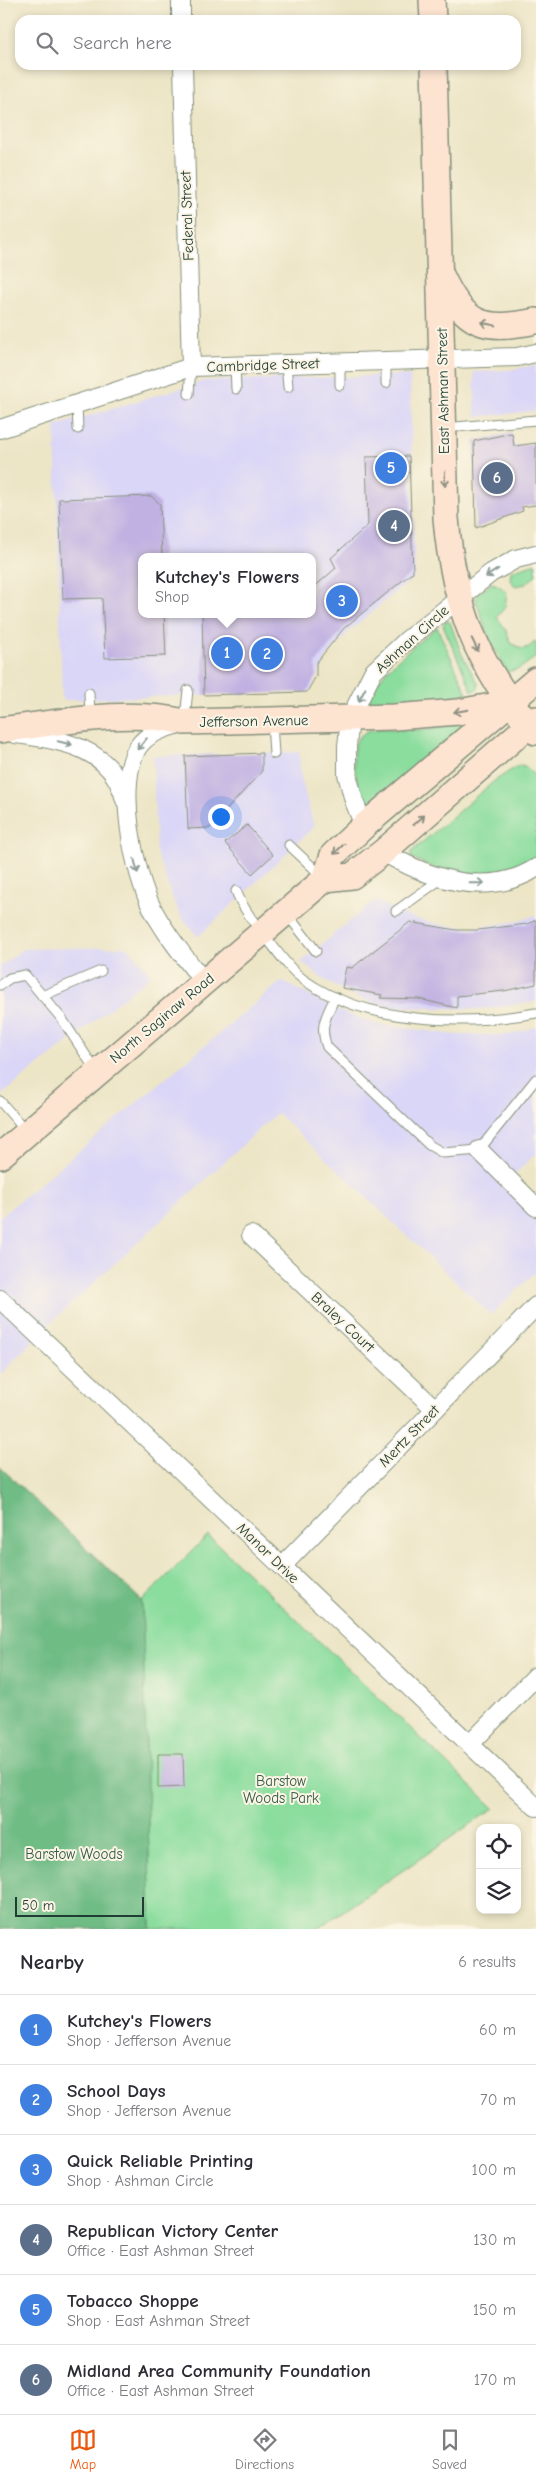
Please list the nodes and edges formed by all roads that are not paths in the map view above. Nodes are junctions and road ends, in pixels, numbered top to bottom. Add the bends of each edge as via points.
1 (181, 0) edge
2 (432, 0) edge
3 (181, 15) edge
4 (433, 15) edge
5 (183, 70) edge
6 (434, 70) edge
7 (440, 273) junction
8 (536, 321) edge
9 (536, 353) edge
10 (442, 359) junction
11 (386, 361) junction
12 (340, 362) junction
13 (286, 364) junction
14 (235, 366) junction
15 (191, 367) junction
16 (386, 383) dead end
17 (340, 385) dead end
18 (288, 387) dead end
19 (236, 389) dead end
20 (189, 394) dead end
21 (77, 404) junction
22 (536, 420) edge
23 (444, 428) junction
24 (0, 429) edge
25 (78, 429) dead end
26 (536, 554) edge
27 (458, 599) junction
28 (536, 680) edge
29 (188, 690) dead end
30 (89, 693) dead end
31 (509, 703) junction
32 (350, 718) junction
33 (90, 719) junction
34 (272, 720) junction
35 (184, 722) junction
36 (534, 725) edge
37 (0, 731) edge
38 (274, 754) dead end
39 (129, 818) junction
40 (364, 826) junction
41 (289, 844) dead end
42 (383, 852) junction
43 (536, 868) edge
44 (325, 879) junction
45 (441, 879) junction
46 (236, 891) dead end
47 (396, 911) dead end
48 (286, 913) junction
49 (262, 934) junction
50 (316, 951) dead end
51 (101, 971) dead end
52 (204, 982) junction
53 (0, 985) edge
54 (42, 996) junction
55 (335, 997) junction
56 (536, 1013) edge
57 (98, 1073) junction
58 (536, 1079) edge
59 (0, 1101) edge
60 (28, 1133) junction
61 (479, 1150) junction
62 (0, 1156) edge
63 (536, 1207) edge
64 (251, 1235) dead end
65 (0, 1299) edge
66 (536, 1306) edge
67 (436, 1409) junction
68 (282, 1566) junction
69 (536, 1676) edge
70 (470, 1744) junction
71 (536, 1807) edge

1 - 3 street
2 - 4 street
5 - 15 street, Federal Street
6 - 7 street, East Ashman Street
8 -> 7 street via 504,326 479,322 456,304
7 - 10 street, East Ashman Street
9 - 10 street, Cambridge Street via 517,357
10 - 11 street, Cambridge Street
10 - 23 street, East Ashman Street
11 - 12 street, Cambridge Street
11 - 16 lane
12 - 13 street, Cambridge Street
12 - 17 lane
13 - 14 street, Cambridge Street
13 - 18 lane
14 - 15 street, Cambridge Street
14 - 19 lane
15 - 20 lane
15 - 21 street, Cambridge Street
21 - 24 street, Cambridge Street
21 - 25 lane
22 - 23 lane
23 -> 27 street, East Ashman Street via 447,535
26 -> 27 street, Ashman Circle via 491,573
27 -> 31 street, East Ashman Street via 473,641
27 -> 32 street, Ashman Circle via 373,672
28 - 31 street
29 - 35 lane
30 - 33 lane
31 -> 32 street, Jefferson Avenue via 428,715
31 - 36 street, East Ashman Street
31 - 40 street
32 - 34 street, Jefferson Avenue
32 - 40 street, Ashman Circle via 347,774
33 - 35 street, Jefferson Avenue via 162,717
33 - 37 street, Jefferson Avenue
34 - 35 street, Jefferson Avenue
34 - 38 lane
35 -> 39 street via 151,734 137,748 130,776
42 -> 36 street
37 -> 39 street via 64,742 98,756 117,778
39 -> 52 street via 137,870 148,900 166,933
40 -> 44 street via 333,855
41 - 44 lane
42 - 44 street via 352,876
42 - 45 street via 408,867
45 -> 43 street via 473,884 501,882
44 - 48 street, North Saginaw Road
45 - 47 lane
46 - 49 lane
48 - 49 street, North Saginaw Road
48 - 50 lane
49 - 52 street, North Saginaw Road
49 - 55 lane via 290,968 304,980
51 - 54 lane
52 - 57 street, North Saginaw Road
53 - 54 lane via 10,978 25,975
54 - 57 lane via 62,1019
55 - 56 lane via 370,1010 408,1017 459,1019
55 - 61 lane via 322,1034 327,1047 429,1145 443,1153
57 - 60 street, North Saginaw Road
58 - 61 lane
59 - 60 lane
60 - 62 street, North Saginaw Road
61 - 63 street
64 - 67 street, Braley Court
65 - 68 street, Manor Drive
66 - 67 street, Mertz Street
67 - 68 street, Mertz Street
68 - 70 street, Manor Drive
69 - 70 street
70 - 71 street, Manor Drive

